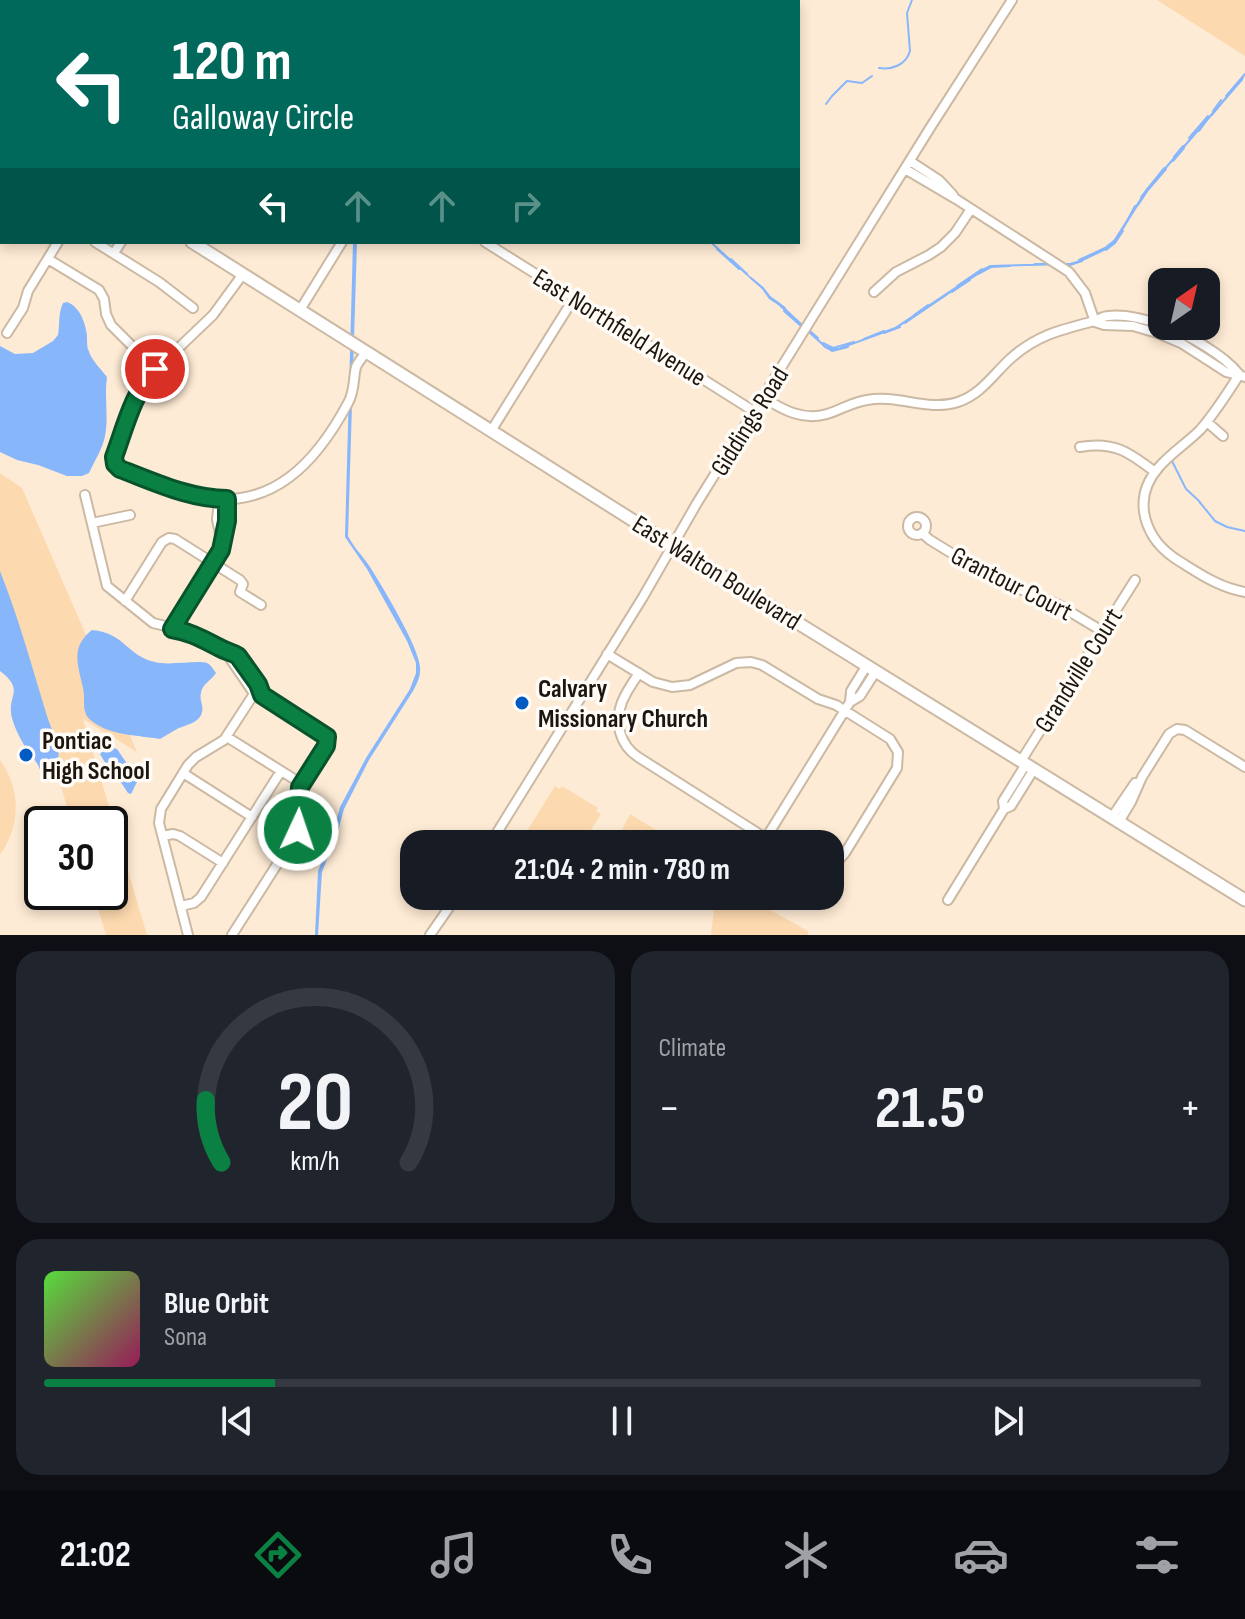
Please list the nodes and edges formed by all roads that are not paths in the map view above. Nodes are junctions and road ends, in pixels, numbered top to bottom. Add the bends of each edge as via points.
1 (1012, 0) edge
2 (907, 165) junction
3 (971, 209) junction
4 (57, 244) edge
5 (98, 244) edge
6 (120, 244) edge
7 (195, 244) edge
8 (341, 244) edge
9 (488, 244) edge
10 (114, 253) junction
11 (48, 259) junction
12 (243, 274) junction
13 (874, 292) dead end
14 (574, 298) junction
15 (193, 308) dead end
16 (300, 310) junction
17 (1095, 322) junction
18 (1134, 322) junction
19 (1148, 325) edge
20 (1148, 325) edge
21 (7, 333) dead end
22 (1184, 340) edge
23 (366, 352) junction
24 (155, 369) junction
25 (1242, 376) edge
26 (764, 398) junction
27 (755, 412) junction
28 (1207, 422) junction
29 (491, 431) junction
30 (1223, 436) dead end
31 (1080, 447) dead end
32 (1155, 472) junction
33 (85, 495) dead end
34 (223, 499) junction
35 (130, 515) dead end
36 (92, 523) junction
37 (922, 533) dead end
38 (672, 545) junction
39 (213, 563) junction
40 (1135, 580) dead end
41 (1245, 592) edge
42 (125, 601) junction
43 (261, 605) dead end
44 (172, 629) junction
45 (1102, 631) junction
46 (607, 654) junction
47 (871, 668) junction
48 (639, 673) junction
49 (259, 695) junction
50 (848, 706) junction
51 (227, 737) junction
52 (1027, 765) junction
53 (1245, 767) edge
54 (281, 771) junction
55 (183, 773) junction
56 (302, 784) junction
57 (252, 817) junction
58 (1116, 820) junction
59 (499, 830) edge
60 (753, 830) edge
61 (771, 830) edge
62 (163, 836) junction
63 (844, 854) edge
64 (223, 863) junction
65 (948, 900) dead end
66 (1245, 900) edge
67 (181, 906) junction
68 (447, 910) edge
69 (188, 935) edge
70 (232, 935) edge
71 (430, 935) edge

1 - 2 street, Giddings Road
2 - 3 street via 939,180
2 - 26 street, Giddings Road
3 - 13 street via 944,245 896,272
3 - 17 street via 1069,272 1085,293
4 - 11 street
5 - 10 street
6 - 10 street
7 - 12 main road, East Walton Boulevard
8 - 16 street
9 - 14 street, East Northfield Avenue
10 - 15 street
11 - 21 street
11 - 24 street via 99,290 111,325
12 - 16 main road, East Walton Boulevard
12 - 24 street via 213,315
14 - 27 street, East Northfield Avenue
14 - 29 street
16 - 23 main road, East Walton Boulevard
17 - 18 street via 1104,316
17 - 26 street via 1037,339 981,390 952,404 870,399 810,416
18 - 19 street
18 - 20 street
22 - 25 street via 1231,364
23 - 29 main road, East Walton Boulevard
23 - 34 street via 348,404 308,462 268,490
24 - 34 street via 136,397 115,464 190,494
25 - 28 street
26 - 27 street, Giddings Road
27 - 38 street, Giddings Road
28 - 30 street
28 - 32 street
29 - 38 main road, East Walton Boulevard
31 - 32 street via 1117,448
32 - 41 street via 1144,508 1156,542 1216,584
33 - 36 street
34 - 39 street via 217,520 221,550
35 - 36 street
36 - 42 street via 105,583
37 - 45 street, Grantour Court via 992,578 1057,604
38 - 46 street, Giddings Road
38 - 47 main road, East Walton Boulevard
39 - 42 street via 173,538 166,539
39 - 43 street via 240,580 240,592
39 - 44 street
40 - 45 street, Grandville Court
42 - 44 street via 151,622
44 - 49 street via 193,633 225,651
45 - 52 street, Grandville Court
46 - 48 street
46 - 59 street, Giddings Road
47 - 50 street via 851,691
47 - 52 main road, East Walton Boulevard
48 - 50 street via 660,685 677,687 732,664 755,663 818,699
48 - 60 street via 620,707 622,742
49 - 51 street via 252,697
49 - 56 street via 327,737
50 - 61 street
50 - 63 street via 891,740 899,761
51 - 54 street
51 - 55 street
52 - 58 main road, East Walton Boulevard
52 - 65 street, Grandville Court
53 - 58 street via 1177,729 1135,783
54 - 56 street
54 - 57 street
55 - 57 street
55 - 62 street via 160,811
56 - 70 street via 297,833
57 - 64 street
58 - 66 main road, East Walton Boulevard
62 - 64 street via 180,836
62 - 67 street
64 - 67 street via 200,899
67 - 69 street
68 - 71 street

